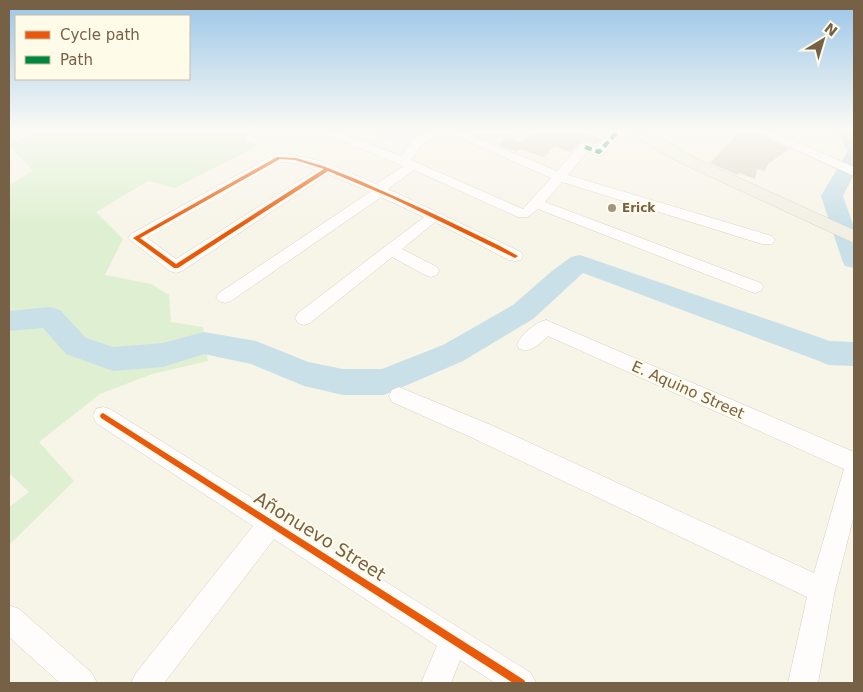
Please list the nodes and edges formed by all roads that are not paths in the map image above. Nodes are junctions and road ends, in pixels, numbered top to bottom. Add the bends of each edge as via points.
1 (269, 163) edge
2 (307, 163) edge
3 (408, 163) joint
4 (527, 163) edge
5 (570, 163) edge
6 (694, 163) edge
7 (834, 163) edge
8 (326, 170) junction
9 (854, 172) edge
10 (558, 176) junction
11 (380, 191) junction
12 (535, 203) junction
13 (434, 216) junction
14 (854, 237) edge
15 (767, 240) dead end
16 (392, 250) junction
17 (515, 256) dead end
18 (431, 270) dead end
19 (755, 287) dead end
20 (225, 297) dead end
21 (304, 318) dead end
22 (526, 344) dead end
23 (399, 396) dead end
24 (103, 416) dead end
25 (854, 464) edge
26 (854, 472) edge
27 (271, 523) junction
28 (822, 590) junction
29 (9, 619) edge
30 (454, 640) junction
31 (82, 683) edge
32 (146, 683) edge
33 (436, 683) edge
34 (521, 683) edge
35 (803, 683) edge

1 - 8 street via 136,238 176,266
2 - 8 street
3 - 11 street
3 - 12 street via 520,213 528,212
4 - 10 street
5 - 10 street
6 - 14 main road
7 - 9 street
8 - 11 street
10 - 12 street
10 - 15 street
11 - 13 street
11 - 20 street
12 - 19 street
13 - 16 street
13 - 17 street
16 - 18 street
16 - 21 street
22 - 25 street, E. Aquino Street via 546,327
23 - 28 street
24 - 27 street, Añonuevo Street
26 - 28 street
27 - 30 street, Añonuevo Street
27 - 32 street
28 - 35 street
29 - 31 street
30 - 33 street
30 - 34 street, Añonuevo Street

